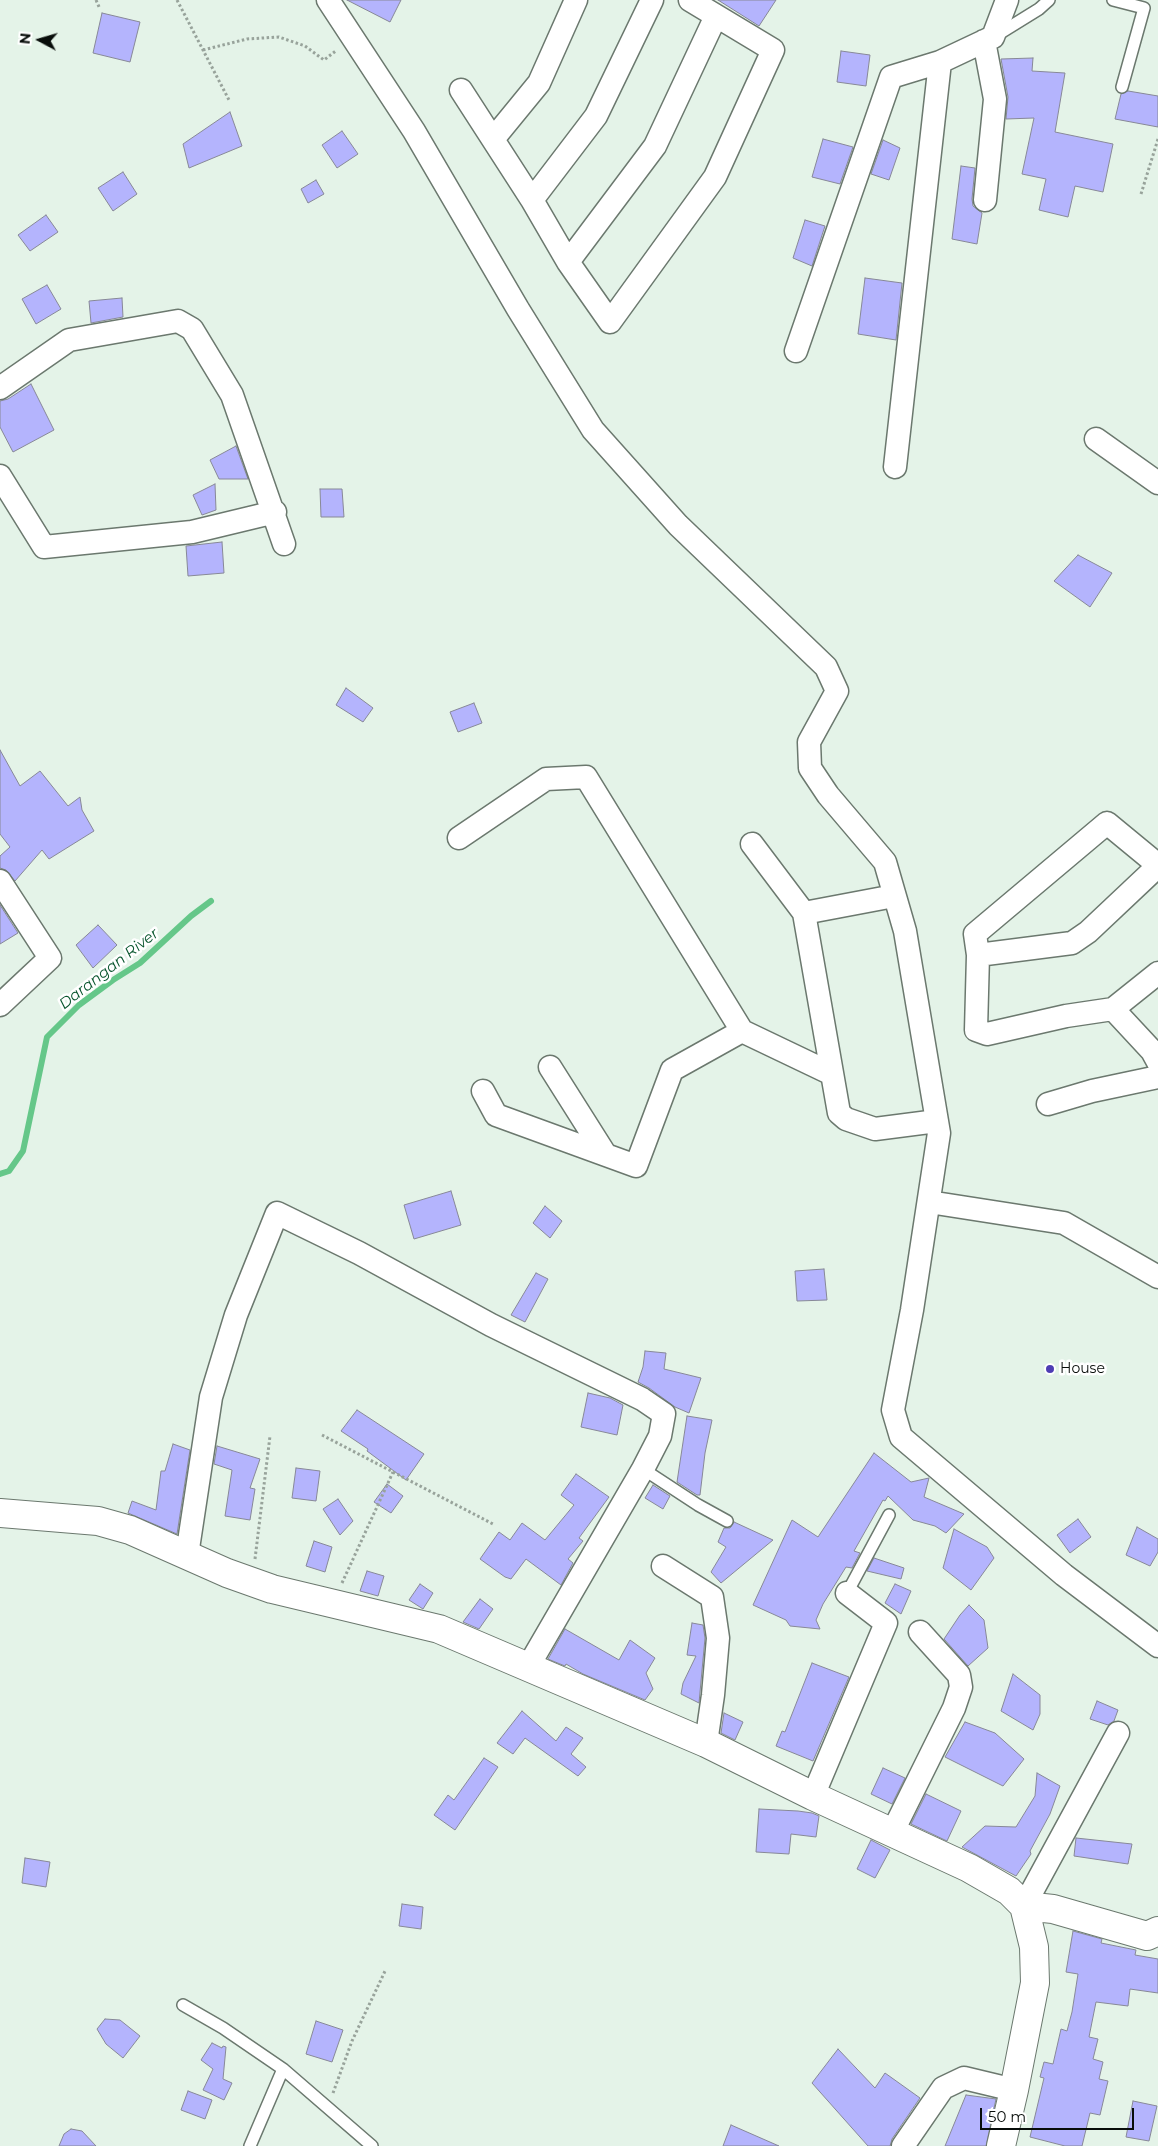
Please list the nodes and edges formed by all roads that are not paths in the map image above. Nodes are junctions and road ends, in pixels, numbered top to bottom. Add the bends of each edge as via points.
1 (328, 0) edge
2 (576, 0) edge
3 (652, 0) edge
4 (690, 0) edge
5 (1007, 0) edge
6 (1049, 0) edge
7 (1113, 0) edge
8 (716, 16) junction
9 (989, 39) junction
10 (940, 62) junction
11 (1122, 87) dead end
12 (461, 90) dead end
13 (494, 138) junction
14 (532, 200) junction
15 (985, 200) dead end
16 (568, 262) junction
17 (796, 351) dead end
18 (0, 388) edge
19 (1096, 439) dead end
20 (895, 467) dead end
21 (0, 476) edge
22 (1158, 483) edge
23 (275, 512) junction
24 (284, 544) dead end
25 (459, 838) dead end
26 (752, 844) dead end
27 (1158, 866) edge
28 (0, 881) edge
29 (894, 896) junction
30 (804, 914) junction
31 (978, 955) junction
32 (1158, 973) edge
33 (0, 1005) edge
34 (1113, 1008) junction
35 (742, 1031) junction
36 (1158, 1062) edge
37 (550, 1067) dead end
38 (832, 1074) junction
39 (1158, 1077) edge
40 (483, 1092) dead end
41 (1048, 1104) dead end
42 (937, 1121) junction
43 (605, 1154) junction
44 (929, 1202) junction
45 (1158, 1276) edge
46 (643, 1469) junction
47 (0, 1513) edge
48 (890, 1515) dead end
49 (727, 1521) dead end
50 (187, 1555) junction
51 (663, 1566) dead end
52 (847, 1593) joint
53 (920, 1632) dead end
54 (1158, 1646) edge
55 (528, 1667) junction
56 (1118, 1733) dead end
57 (706, 1743) junction
58 (813, 1796) junction
59 (892, 1833) junction
60 (1024, 1906) junction
61 (1158, 1930) edge
62 (183, 2005) dead end
63 (283, 2069) junction
64 (1014, 2090) junction
65 (250, 2146) edge
66 (372, 2146) edge
67 (903, 2146) edge
68 (1001, 2146) edge

1 - 29 street via 414,130 593,430 678,525 826,667 837,691 809,742 810,768 828,795 885,862
2 - 13 street via 539,82
3 - 14 street via 596,116
4 - 8 street
5 - 9 street
6 - 9 lane
7 - 11 lane via 1144,8
8 - 16 street via 655,146
8 - 16 street via 773,50 716,177 610,322
9 - 10 street
9 - 15 street via 995,99
10 - 17 street via 891,77
10 - 20 street
12 - 13 street
13 - 14 street
14 - 16 street
18 - 23 street via 69,340 178,321 192,329 232,395
19 - 22 street
21 - 23 street via 44,548 192,532
23 - 24 street
25 - 35 street via 546,779 586,777
26 - 30 street
27 - 31 street via 1072,943
27 - 31 street via 1107,823 975,934
28 - 33 street via 50,958
29 - 30 street
29 - 42 street via 905,931
30 - 38 street
31 - 34 street via 976,1030 987,1034
32 - 34 street
34 - 36 street
35 - 38 street
35 - 43 street via 672,1070 636,1166
37 - 43 street
38 - 42 street via 839,1113 846,1119 875,1129
39 - 41 street
40 - 43 street via 496,1115
42 - 44 street via 939,1133
44 - 45 street via 1064,1223
44 - 54 street via 893,1410 901,1437 1064,1575
46 - 49 lane
46 - 50 street via 660,1436 664,1414 642,1399 490,1325 278,1213 236,1315 211,1397
46 - 55 street
47 - 50 street via 98,1521 130,1530
48 - 52 lane
50 - 55 street via 252,1583 439,1630
51 - 57 street via 712,1597 718,1638
52 - 58 street via 886,1623
53 - 59 street via 959,1675 961,1687 954,1708
55 - 57 street
56 - 60 street
57 - 58 street
58 - 59 street
59 - 60 street via 969,1868 1009,1891
60 - 61 street via 1053,1909 1147,1936
60 - 64 street via 1034,1947 1035,1983
62 - 63 lane
63 - 65 lane
63 - 66 lane
64 - 67 street via 964,2078 942,2088
64 - 68 street

